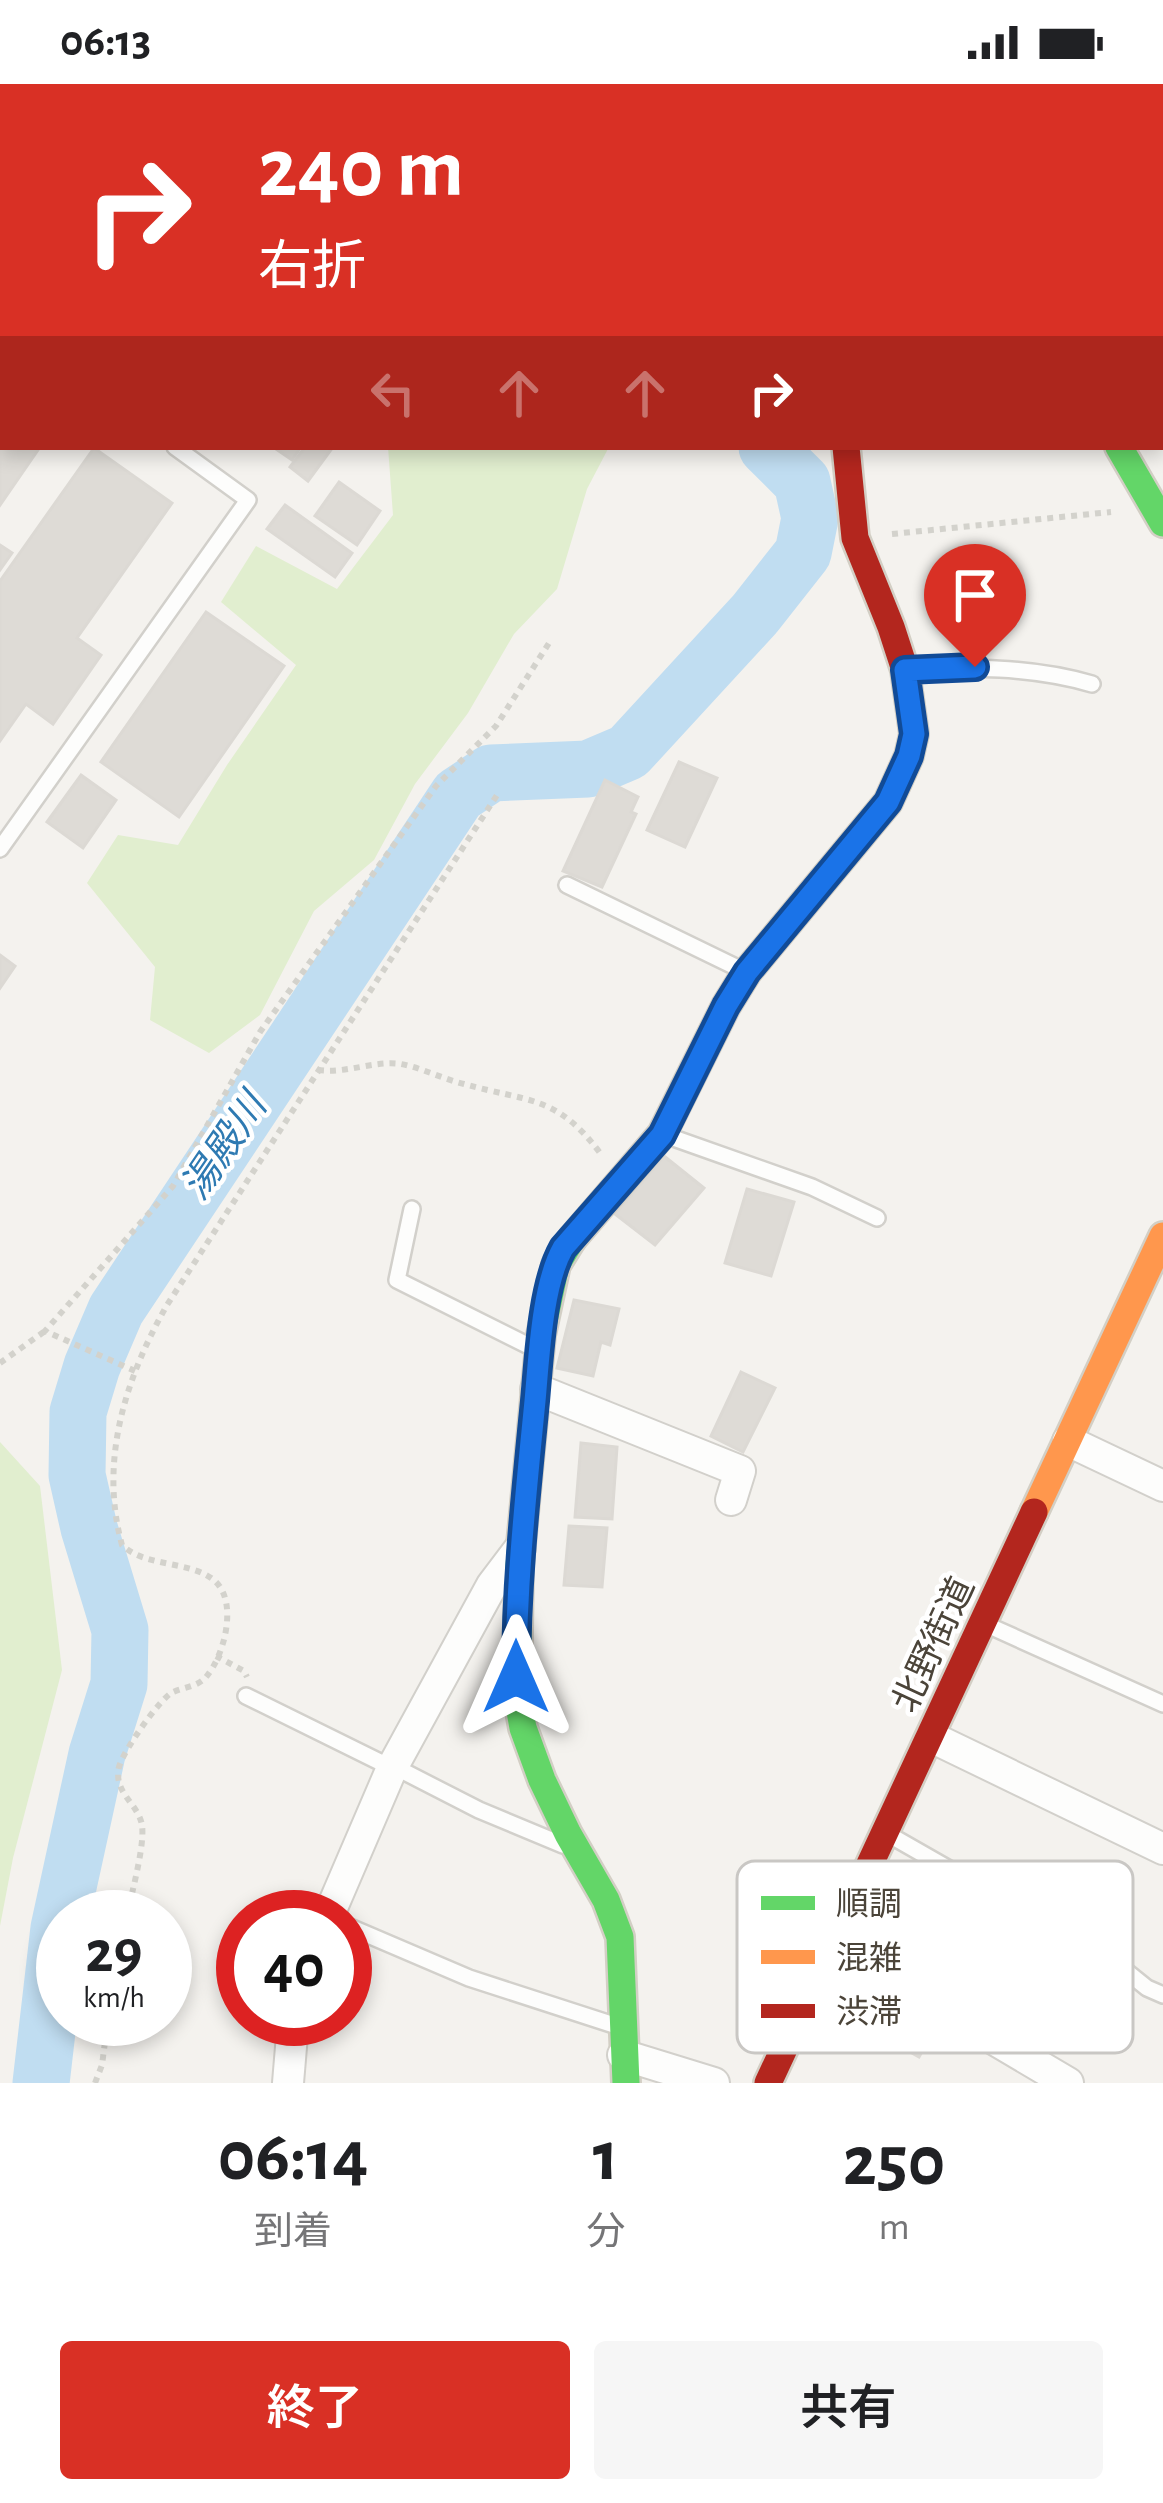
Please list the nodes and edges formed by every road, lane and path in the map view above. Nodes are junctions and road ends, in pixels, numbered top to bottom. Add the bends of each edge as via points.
1 (179, 450) edge
2 (846, 450) edge
3 (1121, 450) edge
4 (1115, 511) dead end
5 (1163, 523) edge
6 (855, 538) junction
7 (548, 644) dead end
8 (905, 670) junction
9 (1092, 684) dead end
10 (499, 792) dead end
11 (0, 849) edge
12 (567, 885) dead end
13 (747, 972) junction
14 (318, 1070) junction
15 (662, 1135) junction
16 (622, 1179) junction
17 (412, 1209) dead end
18 (877, 1218) dead end
19 (1163, 1236) edge
20 (46, 1331) junction
21 (540, 1352) junction
22 (0, 1363) edge
23 (132, 1370) junction
24 (536, 1389) junction
25 (1068, 1441) junction
26 (1163, 1486) edge
27 (730, 1500) dead end
28 (520, 1548) junction
29 (983, 1623) junction
30 (246, 1696) dead end
31 (1163, 1704) edge
32 (931, 1737) junction
33 (393, 1767) junction
34 (886, 1833) junction
35 (1163, 1849) edge
36 (577, 1850) junction
37 (873, 1861) edge
38 (935, 1861) edge
39 (132, 1890) edge
40 (340, 1890) edge
41 (372, 1937) edge
42 (1133, 1978) edge
43 (1163, 1995) edge
44 (104, 2046) edge
45 (291, 2046) edge
46 (782, 2053) edge
47 (1017, 2053) edge
48 (624, 2055) edge
49 (94, 2083) edge
50 (288, 2083) edge
51 (714, 2083) edge
52 (768, 2083) edge
53 (1068, 2083) edge

1 - 11 lane via 248,500
2 - 6 street
3 - 5 street
4 - 6 path
6 - 8 street
7 - 20 path via 496,726 436,786 260,1032 173,1186
8 - 9 lane via 975,667
8 - 13 street via 914,734 900,780
10 - 14 path
12 - 13 lane
13 - 15 street
14 - 16 path via 398,1064 554,1108
14 - 23 path
15 - 16 street
15 - 18 lane
16 - 21 street via 553,1266
17 - 21 lane via 397,1280
19 - 25 street, 北野街道
20 - 22 path
20 - 23 path
21 - 24 street
23 - 39 path via 113,1452 122,1545 215,1581 228,1616 204,1679 164,1698 119,1767 123,1796 142,1829
24 - 27 street via 740,1472
24 - 28 street
25 - 26 street
25 - 29 street, 北野街道
28 - 33 street
28 - 36 street via 519,1715
29 - 31 lane
29 - 32 street, 北野街道
30 - 33 lane
32 - 34 street, 北野街道
32 - 35 street
33 - 36 lane
33 - 40 street
34 - 37 street, 北野街道
34 - 38 lane
36 - 48 street via 608,1898 620,1937
41 - 48 lane
42 - 43 lane
44 - 49 path
45 - 50 street
46 - 52 street, 北野街道
47 - 53 street
48 - 51 street

